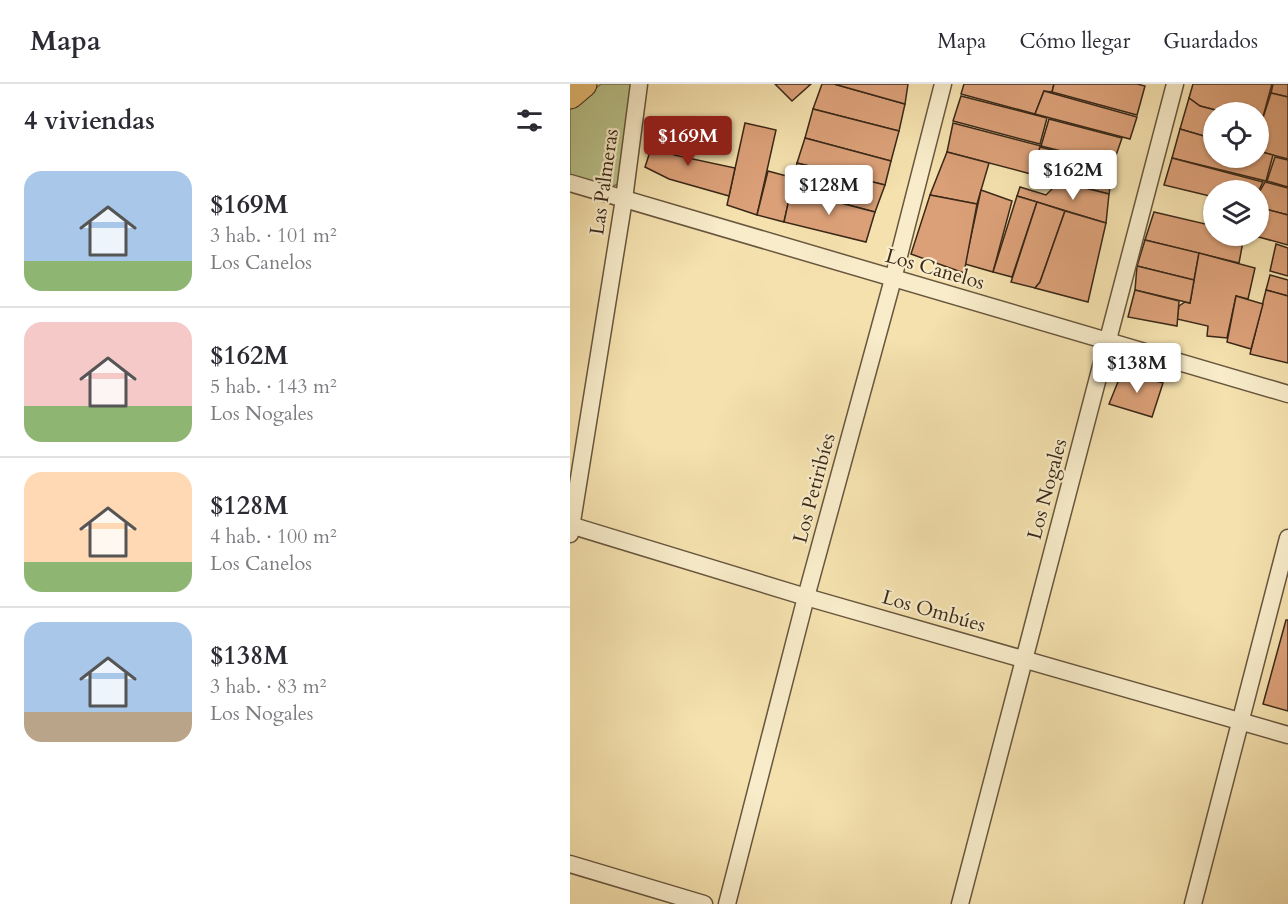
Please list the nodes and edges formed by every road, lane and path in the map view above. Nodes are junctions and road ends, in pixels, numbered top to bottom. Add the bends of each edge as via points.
1 (583, 84) edge
2 (639, 84) edge
3 (943, 84) edge
4 (1175, 84) edge
5 (570, 95) edge
6 (570, 183) edge
7 (624, 199) junction
8 (893, 279) junction
9 (1107, 341) junction
10 (1288, 394) edge
11 (570, 528) edge
12 (1288, 538) edge
13 (806, 597) junction
14 (1024, 659) junction
15 (1242, 721) junction
16 (1288, 735) edge
17 (570, 864) edge
18 (704, 904) edge
19 (727, 904) edge
20 (960, 904) edge
21 (1193, 904) edge

1 - 5 main road
2 - 7 street, Las Palmeras
3 - 8 street, Los Petiribíes
4 - 9 street, Los Nogales
6 - 7 street, Los Canelos
7 - 8 street, Los Canelos
7 - 11 street, Las Palmeras
8 - 9 street, Los Canelos
8 - 13 street, Los Petiribíes
9 - 10 street, Los Canelos
9 - 14 street, Los Nogales
11 - 13 street, Los Ombúes
12 - 15 street
13 - 14 street, Los Ombúes
13 - 19 street, Los Petiribíes
14 - 15 street, Los Ombúes
14 - 20 street, Los Nogales
15 - 16 street, Los Ombúes
15 - 21 street
17 - 18 street

